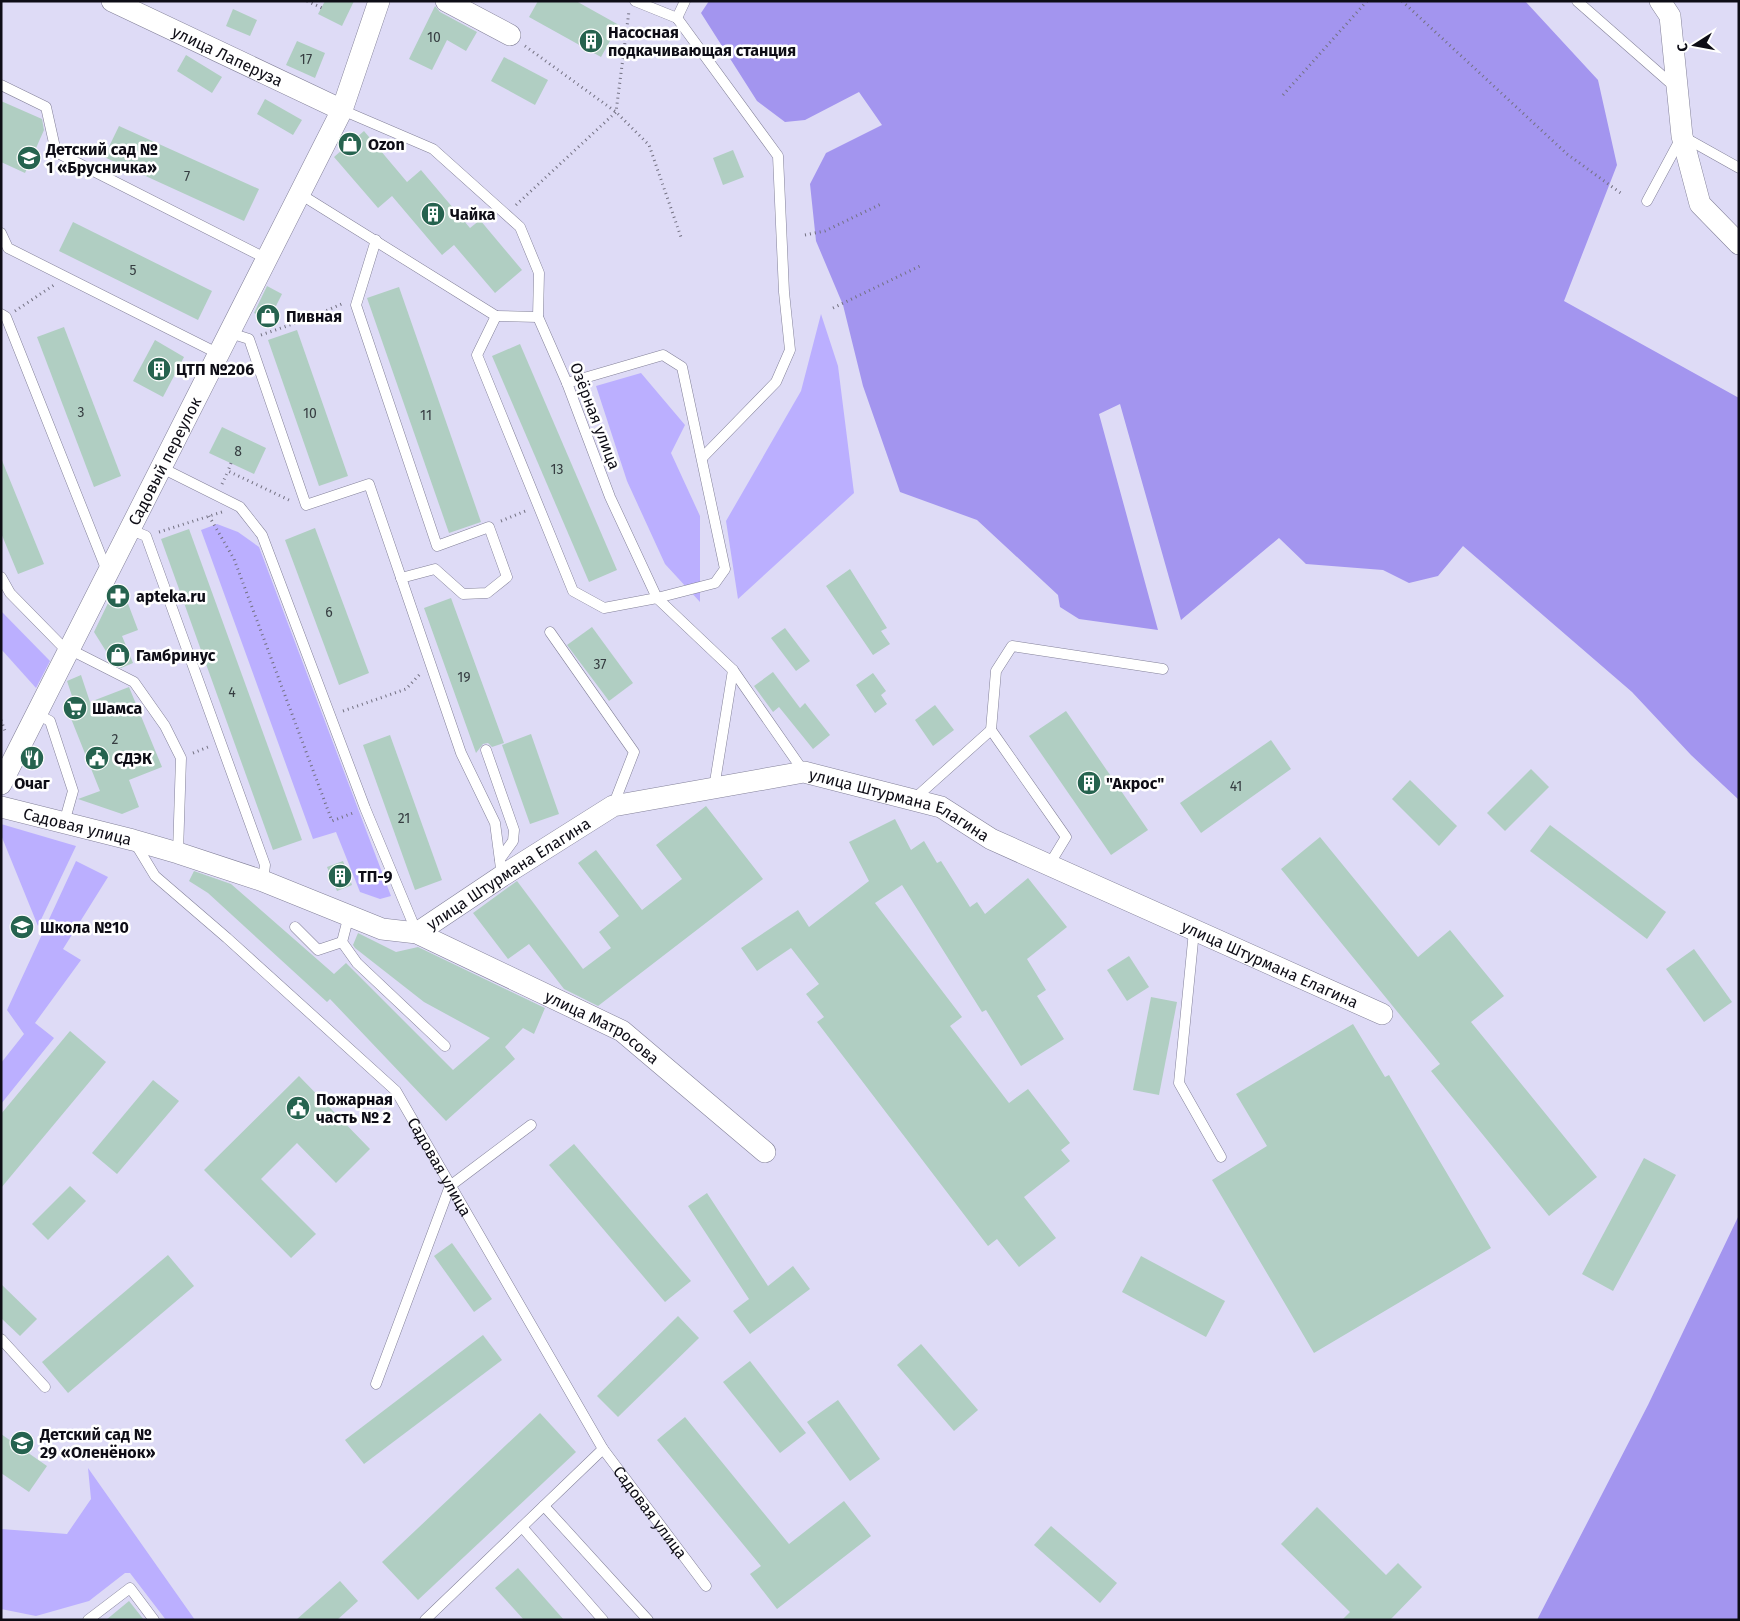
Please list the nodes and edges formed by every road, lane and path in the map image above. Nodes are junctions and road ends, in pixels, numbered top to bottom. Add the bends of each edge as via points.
1 (112, 1) edge
2 (307, 1) edge
3 (379, 1) edge
4 (446, 1) edge
5 (630, 1) edge
6 (635, 1) edge
7 (685, 1) edge
8 (1368, 1) edge
9 (1402, 1) edge
10 (1576, 1) edge
11 (1660, 1) edge
12 (322, 8) dead end
13 (677, 18) junction
14 (510, 35) joint
15 (1, 85) edge
16 (1677, 90) junction
17 (1283, 94) dead end
18 (342, 110) junction
19 (616, 112) junction
20 (1682, 136) junction
21 (1739, 168) edge
22 (300, 194) junction
23 (1622, 194) dead end
24 (1647, 201) dead end
25 (881, 204) dead end
26 (507, 214) junction
27 (1, 233) edge
28 (805, 235) dead end
29 (376, 240) junction
30 (682, 240) dead end
31 (1739, 244) edge
32 (267, 259) junction
33 (920, 266) dead end
34 (66, 277) junction
35 (356, 305) junction
36 (832, 308) dead end
37 (4, 316) edge
38 (496, 316) junction
39 (538, 317) junction
40 (239, 336) junction
41 (219, 354) junction
42 (567, 383) junction
43 (702, 458) junction
44 (231, 463) dead end
45 (162, 468) junction
46 (306, 505) junction
47 (537, 506) junction
48 (240, 507) junction
49 (209, 516) junction
50 (489, 527) junction
51 (138, 533) junction
52 (108, 574) junction
53 (1, 577) edge
54 (401, 578) junction
55 (657, 598) junction
56 (550, 632) dead end
57 (71, 649) junction
58 (430, 664) junction
59 (1163, 669) dead end
60 (733, 670) junction
61 (33, 712) junction
62 (331, 716) junction
63 (1, 720) edge
64 (6, 730) dead end
65 (991, 730) junction
66 (221, 742) junction
67 (486, 750) dead end
68 (181, 758) junction
69 (804, 772) junction
70 (1, 784) edge
71 (714, 788) junction
72 (913, 800) junction
73 (613, 806) junction
74 (1, 807) edge
75 (365, 808) junction
76 (64, 823) junction
77 (133, 840) junction
78 (178, 853) junction
79 (1049, 865) junction
80 (501, 867) junction
81 (263, 881) junction
82 (349, 916) junction
83 (295, 927) dead end
84 (1194, 931) junction
85 (417, 933) junction
86 (342, 942) junction
87 (1382, 1014) dead end
88 (445, 1046) dead end
89 (531, 1125) dead end
90 (765, 1152) dead end
91 (1221, 1157) dead end
92 (450, 1186) junction
93 (1, 1339) edge
94 (376, 1384) dead end
95 (45, 1387) dead end
96 (603, 1449) junction
97 (544, 1506) junction
98 (522, 1528) junction
99 (706, 1586) dead end
100 (88, 1620) edge
101 (154, 1620) edge
102 (425, 1620) edge
103 (603, 1620) edge
104 (648, 1620) edge

1 - 18 street, улица Лаперуза
2 - 12 path
3 - 18 street, Садовый переулок
4 - 14 street
5 - 19 path
6 - 13 lane
7 - 13 lane
8 - 17 path
9 - 23 path via 1567,154
10 - 16 lane
11 - 16 street via 1670,16
13 - 43 lane via 778,156 790,350 776,382
14 - 19 path
15 - 32 lane via 46,107 56,152
16 - 20 street
18 - 22 street, Садовый переулок
18 - 26 lane, Озёрная улица via 433,149
19 - 26 path
19 - 30 path via 649,146
20 - 21 lane
20 - 24 lane
20 - 31 street via 1700,204
22 - 29 lane
22 - 32 street, Садовый переулок
25 - 28 path via 824,231
26 - 39 lane, Озёрная улица via 520,227 539,273
27 - 34 lane via 8,248
29 - 35 lane
29 - 38 lane
32 - 40 street, Садовый переулок
33 - 36 path
34 - 37 path
34 - 41 lane
35 - 40 path via 343,303 307,319
35 - 50 lane via 437,546
37 - 52 lane
38 - 39 lane
38 - 47 lane via 477,356
39 - 42 lane, Озёрная улица
40 - 41 street, Садовый переулок
40 - 46 lane
41 - 45 street, Садовый переулок
42 - 43 lane via 663,355 682,366
42 - 55 lane, Озёрная улица via 610,496
43 - 55 lane via 725,569 714,583
44 - 46 path via 228,471
45 - 48 lane
45 - 51 street, Садовый переулок
46 - 54 lane via 369,484
47 - 50 path
47 - 55 lane via 573,591 604,608
48 - 49 path
48 - 62 lane via 262,535
49 - 51 path
49 - 75 path via 234,559 332,821
50 - 54 lane via 507,577 487,593 463,594 435,569
51 - 52 street, Садовый переулок
51 - 66 lane
52 - 57 street, Садовый переулок
53 - 57 lane via 10,593 43,629 61,645
54 - 58 lane
55 - 60 lane, Озёрная улица
56 - 73 lane via 634,752
57 - 61 street, Садовый переулок
57 - 68 lane via 134,682 165,726
58 - 62 path via 406,688
58 - 80 lane via 461,753 495,823
59 - 65 lane via 1012,646 996,671
60 - 69 lane, Озёрная улица
60 - 71 lane
61 - 70 street, Садовый переулок
61 - 76 lane via 50,722 73,791
62 - 75 lane
63 - 64 path
65 - 72 lane
65 - 79 lane via 1066,837
66 - 68 path
66 - 81 lane via 265,865
67 - 80 lane via 514,830 513,841
68 - 78 lane
69 - 71 street, улица Штурмана Елагина
69 - 72 street, улица Штурмана Елагина
71 - 73 street, улица Штурмана Елагина
72 - 79 street, улица Штурмана Елагина via 941,806 991,839
73 - 80 street, улица Штурмана Елагина
74 - 76 street, Садовая улица
75 - 85 lane
76 - 77 street, Садовая улица
77 - 78 street, улица Штурмана Елагина
77 - 92 lane, Садовая улица via 155,876 396,1091
78 - 81 street, улица Штурмана Елагина
79 - 84 street, улица Штурмана Елагина
80 - 85 street, улица Штурмана Елагина
81 - 82 street, улица Штурмана Елагина
82 - 85 street, улица Штурмана Елагина via 382,929
82 - 86 lane
83 - 86 lane via 318,950
84 - 87 street, улица Штурмана Елагина
84 - 91 lane via 1179,1083
85 - 90 street, улица Матросова via 622,1031
86 - 88 lane via 357,964
89 - 92 lane
92 - 94 lane
92 - 96 lane, Садовая улица
93 - 95 lane
96 - 97 lane
96 - 99 lane, Садовая улица
97 - 98 lane
97 - 104 lane
98 - 102 lane
98 - 103 lane
100 - 101 lane via 130,1588

